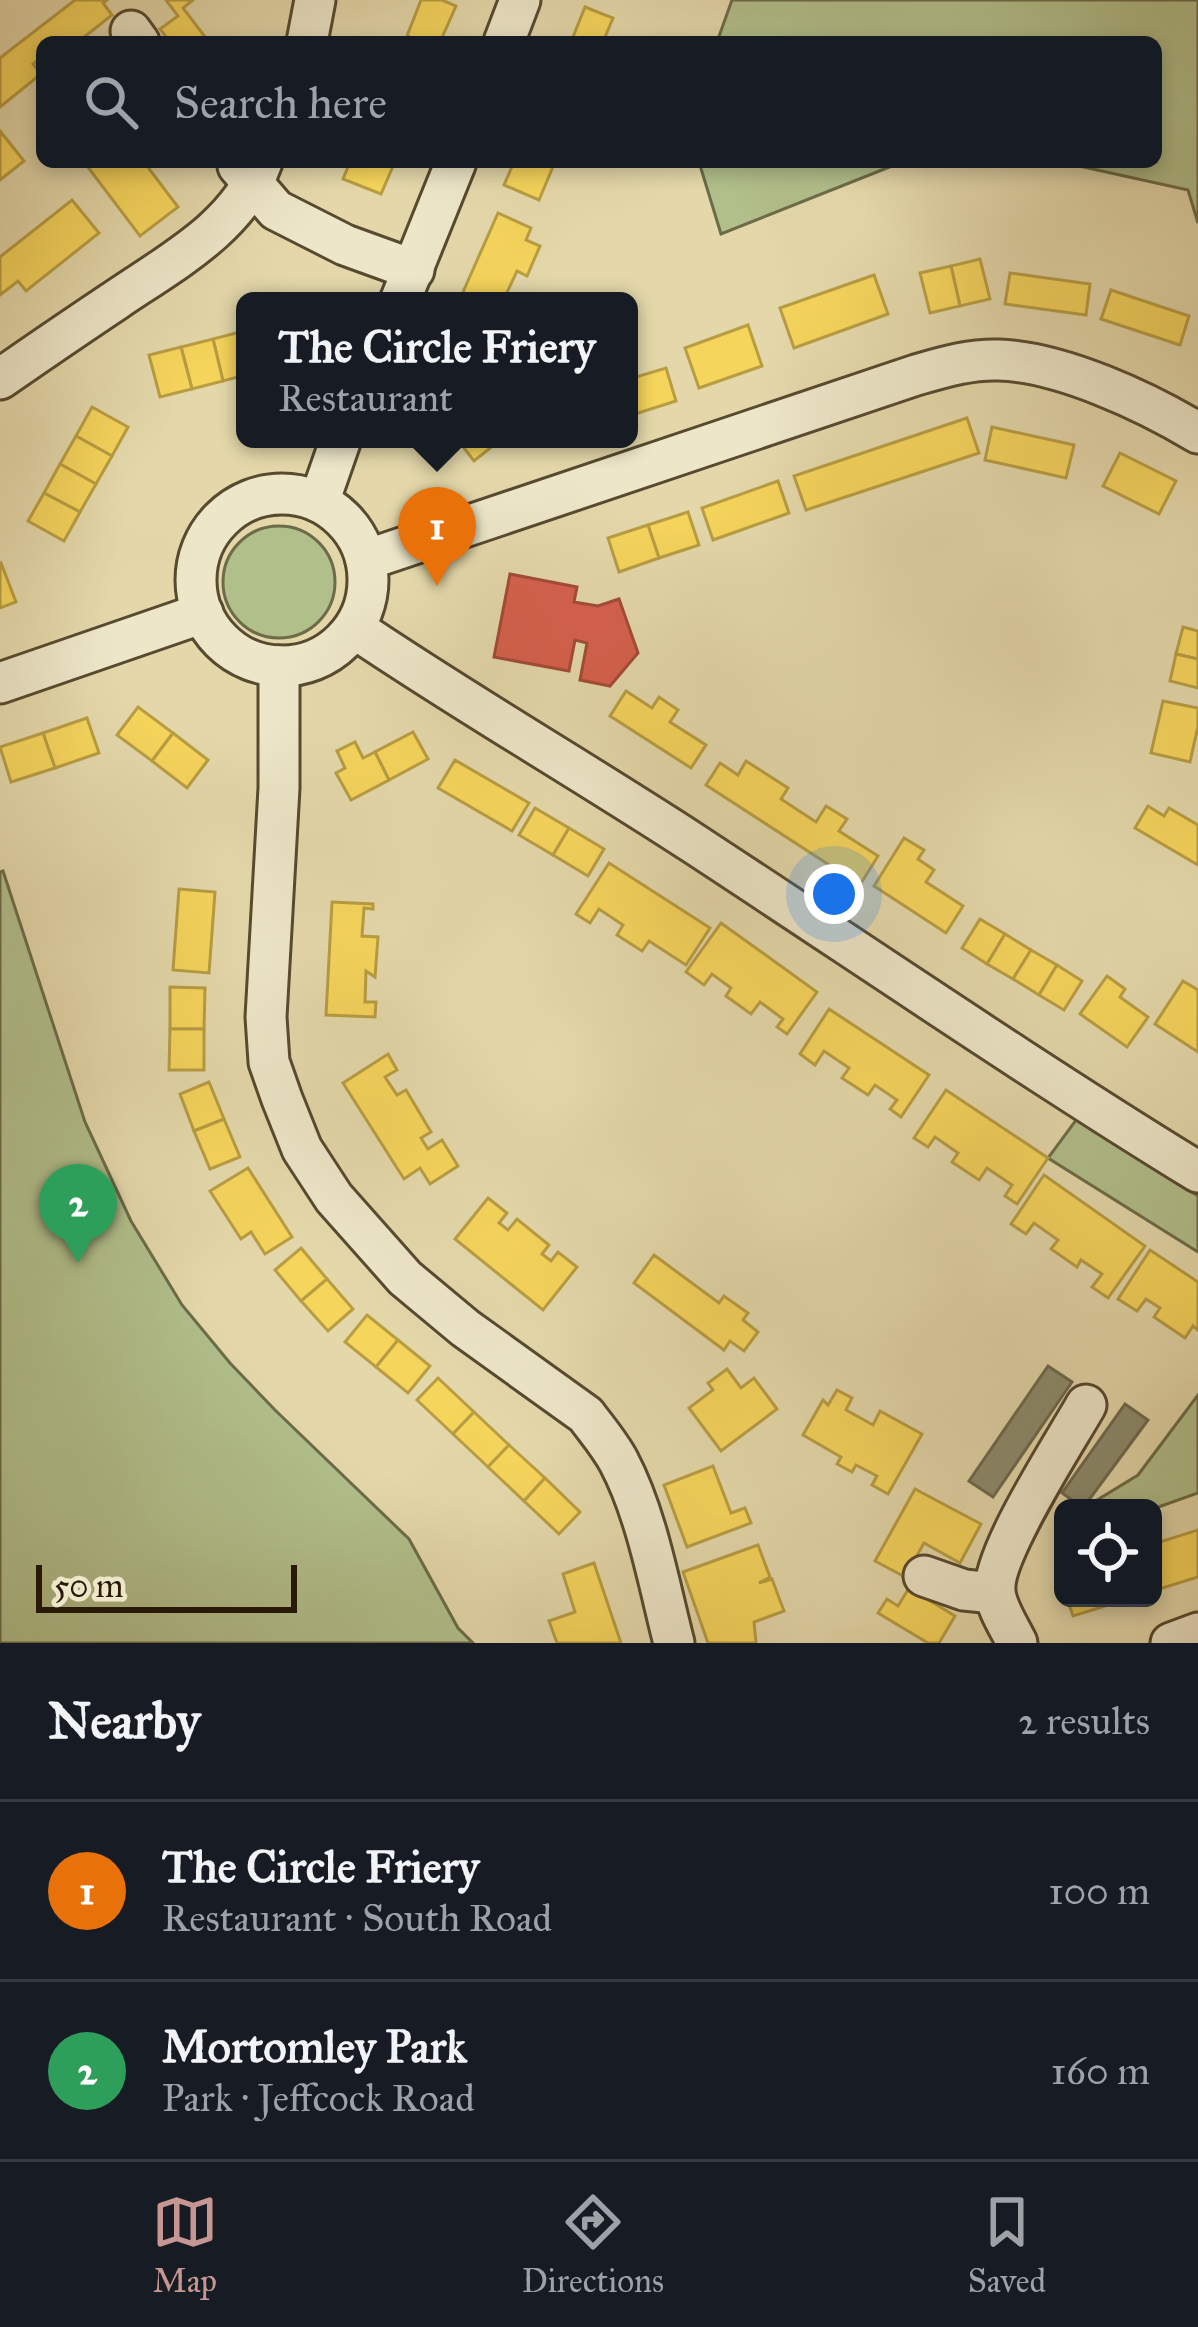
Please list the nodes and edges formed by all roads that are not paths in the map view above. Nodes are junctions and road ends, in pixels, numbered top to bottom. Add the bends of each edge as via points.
1 (315, 0) edge
2 (520, 0) edge
3 (309, 36) edge
4 (506, 36) edge
5 (454, 168) edge
6 (250, 170) edge
7 (407, 285) edge
8 (0, 379) edge
9 (1198, 433) edge
10 (338, 448) edge
11 (319, 502) junction
12 (366, 560) junction
13 (202, 614) junction
14 (354, 628) junction
15 (279, 666) junction
16 (0, 683) edge
17 (1198, 1172) edge
18 (1086, 1405) dead end
19 (924, 1576) dead end
20 (994, 1593) junction
21 (1198, 1633) edge
22 (674, 1643) edge
23 (1017, 1643) edge
24 (1171, 1643) edge

1 - 3 street
2 - 4 street
5 - 7 street
6 - 7 street via 276,209
6 - 8 street via 224,222
9 - 12 street via 1080,377 1034,364 965,362
10 - 11 street
11 - 12 street via 357,536
11 - 13 street via 261,496 234,508 200,555
12 - 14 street via 364,607
13 - 15 street via 233,651
13 - 16 street
14 - 15 street via 308,663
14 - 17 street
15 - 22 street via 268,1062 302,1149 405,1278 600,1433 642,1523
18 - 20 street via 998,1566
19 - 20 street
20 - 23 street
21 - 24 street

